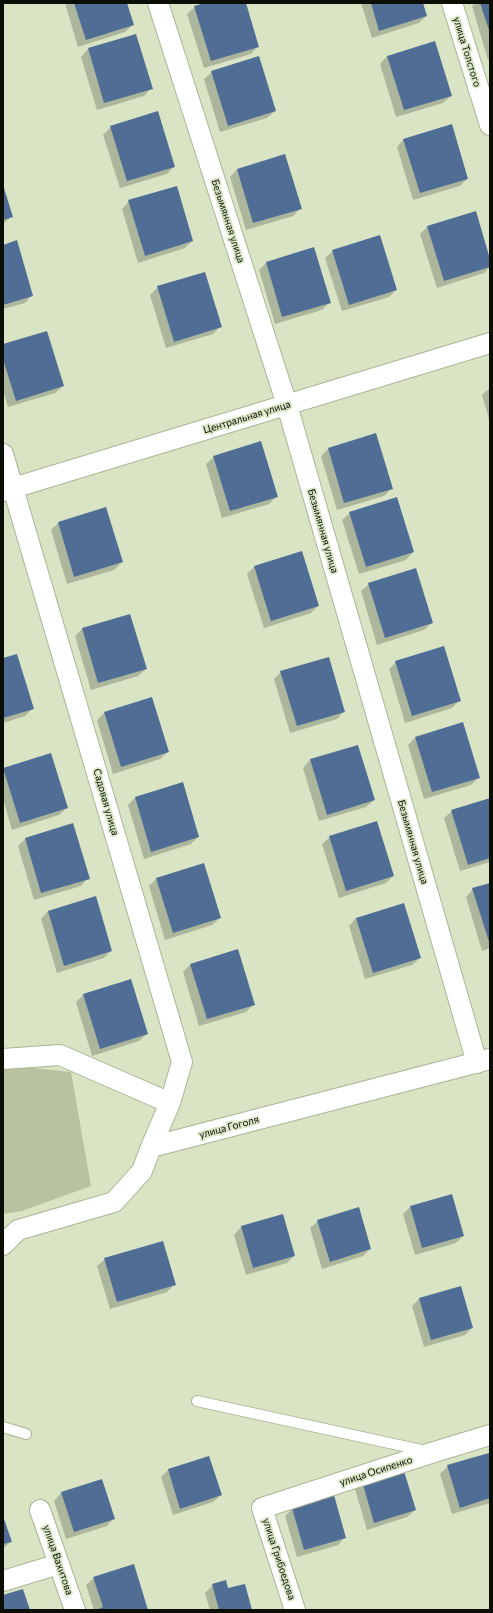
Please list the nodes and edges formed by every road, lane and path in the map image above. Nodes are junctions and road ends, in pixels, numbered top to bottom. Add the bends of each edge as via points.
1 (158, 3) edge
2 (452, 3) edge
3 (490, 125) edge
4 (490, 343) edge
5 (287, 405) junction
6 (3, 454) edge
7 (8, 489) edge
8 (3, 1059) edge
9 (483, 1061) edge
10 (170, 1103) junction
11 (151, 1147) junction
12 (3, 1245) edge
13 (197, 1401) dead end
14 (3, 1427) edge
15 (26, 1434) dead end
16 (490, 1435) edge
17 (431, 1453) junction
18 (262, 1508) joint
19 (40, 1510) dead end
20 (59, 1564) junction
21 (3, 1581) edge
22 (75, 1610) edge
23 (295, 1610) edge

1 - 5 street, Безымянная улица
2 - 3 street, улица Толстого
4 - 5 street, Центральная улица
5 - 7 street, Центральная улица
5 - 9 street, Безымянная улица
6 - 7 street, Садовая улица
7 - 10 street, Садовая улица via 182,1062
8 - 10 street via 60,1055
9 - 11 street, улица Гоголя
10 - 11 street, Садовая улица
11 - 12 street via 142,1171 114,1202 18,1230
13 - 17 lane
14 - 15 lane
16 - 17 street, улица Осипенко
17 - 18 street, улица Осипенко
18 - 23 street, улица Грибоедова
19 - 20 street, улица Вахитова
20 - 21 street
20 - 22 street, улица Вахитова

